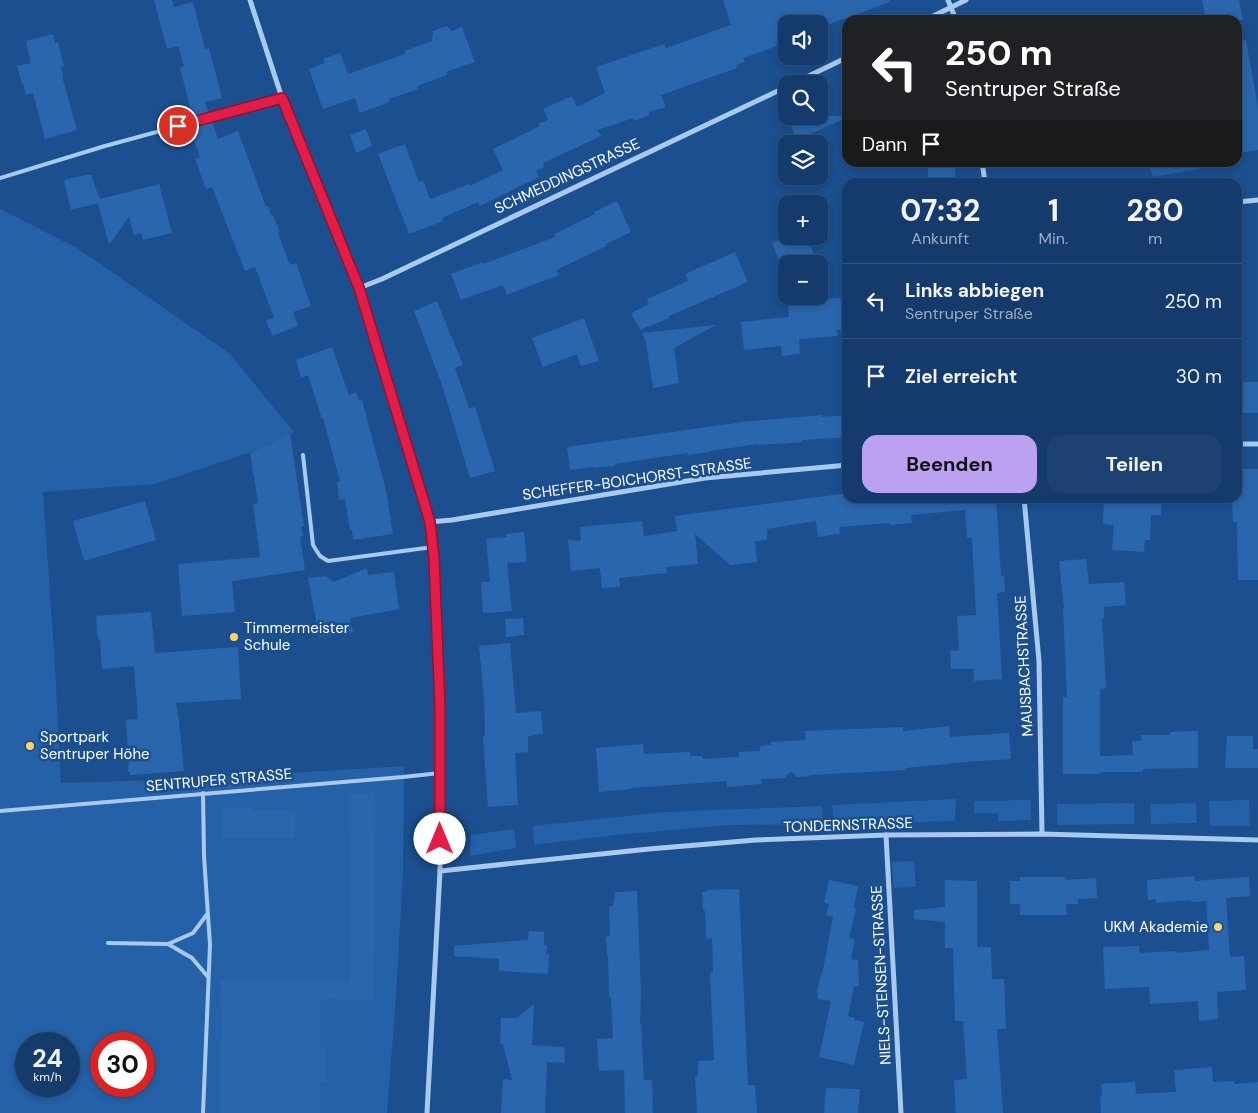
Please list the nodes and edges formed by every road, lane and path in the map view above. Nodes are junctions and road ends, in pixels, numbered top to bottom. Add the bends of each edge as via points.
1 (250, 0) edge
2 (948, 0) edge
3 (966, 0) edge
4 (950, 7) junction
5 (935, 15) edge
6 (954, 15) edge
7 (842, 60) edge
8 (811, 75) edge
9 (778, 90) edge
10 (282, 98) junction
11 (0, 178) edge
12 (1258, 200) edge
13 (1242, 202) edge
14 (359, 288) junction
15 (1242, 444) edge
16 (1258, 444) edge
17 (302, 455) dead end
18 (842, 466) edge
19 (1024, 503) edge
20 (430, 522) junction
21 (433, 547) junction
22 (440, 773) junction
23 (203, 793) junction
24 (0, 811) edge
25 (1042, 834) junction
26 (886, 835) junction
27 (1258, 840) edge
28 (440, 872) junction
29 (208, 913) junction
30 (108, 944) dead end
31 (168, 944) junction
32 (208, 977) junction
33 (203, 1113) edge
34 (427, 1113) edge
35 (901, 1113) edge

1 - 10 street
2 - 4 street
3 - 4 street
4 - 5 street
4 - 6 street
7 - 8 street
9 - 14 street, SCHMEDDINGSTRASSE
10 - 11 lane
10 - 14 street
12 - 13 street
14 - 20 street
15 - 16 street
17 - 21 lane via 313,545 320,556 328,561
18 - 20 street, SCHEFFER-BOICHORST-STRASSE via 705,478
19 - 25 street, MAUSBACHSTRASSE via 1039,661
20 - 21 street
21 - 22 street
22 - 23 lane, SENTRUPER STRASSE
22 - 28 street
23 - 24 lane, SENTRUPER STRASSE
23 - 29 lane
25 - 26 street, TONDERNSTRASSE
25 - 27 street, TONDERNSTRASSE
26 - 28 street, TONDERNSTRASSE via 650,849
26 - 35 street, NIELS-STENSEN-STRASSE
28 - 34 street
29 - 31 lane via 192,933
29 - 32 lane
30 - 31 lane
31 - 32 lane via 192,958
32 - 33 lane

